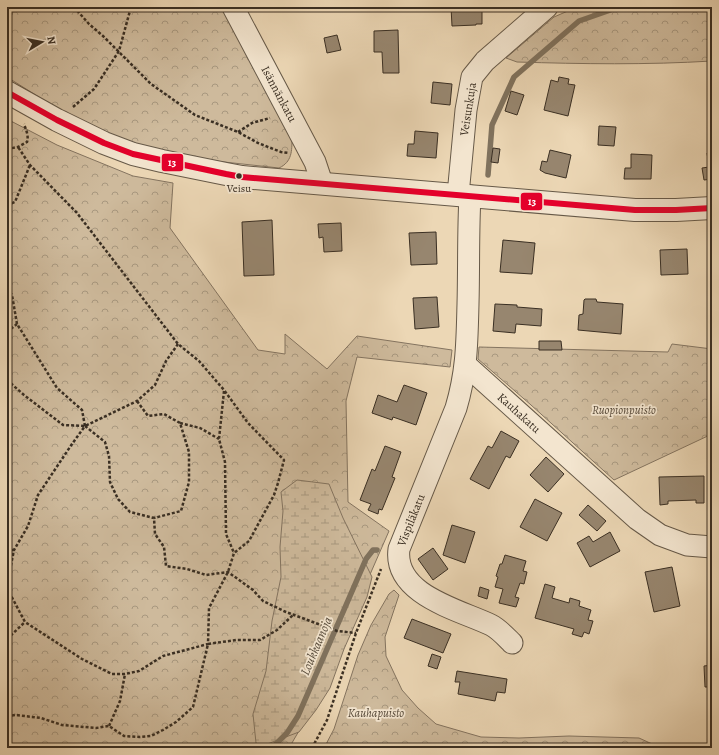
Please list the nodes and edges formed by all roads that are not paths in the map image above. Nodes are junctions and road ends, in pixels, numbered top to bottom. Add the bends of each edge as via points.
1 (233, 7) edge
2 (547, 7) edge
3 (7, 92) edge
4 (322, 183) junction
5 (464, 196) junction
6 (712, 208) edge
7 (466, 364) junction
8 (712, 547) edge
9 (512, 643) dead end

1 - 4 street, Isännänkatu via 315,162
2 - 5 street, Veisunkuja via 485,61 472,77 466,110
3 - 4 street via 57,120 133,154 242,177
4 - 5 street
5 - 6 street via 635,210
5 - 7 street
7 - 8 street, Kauhakatu via 637,519 660,535 687,545
7 - 9 street, Vispiläkatu via 456,408 399,549 398,559 404,578 421,592 439,603 493,626

